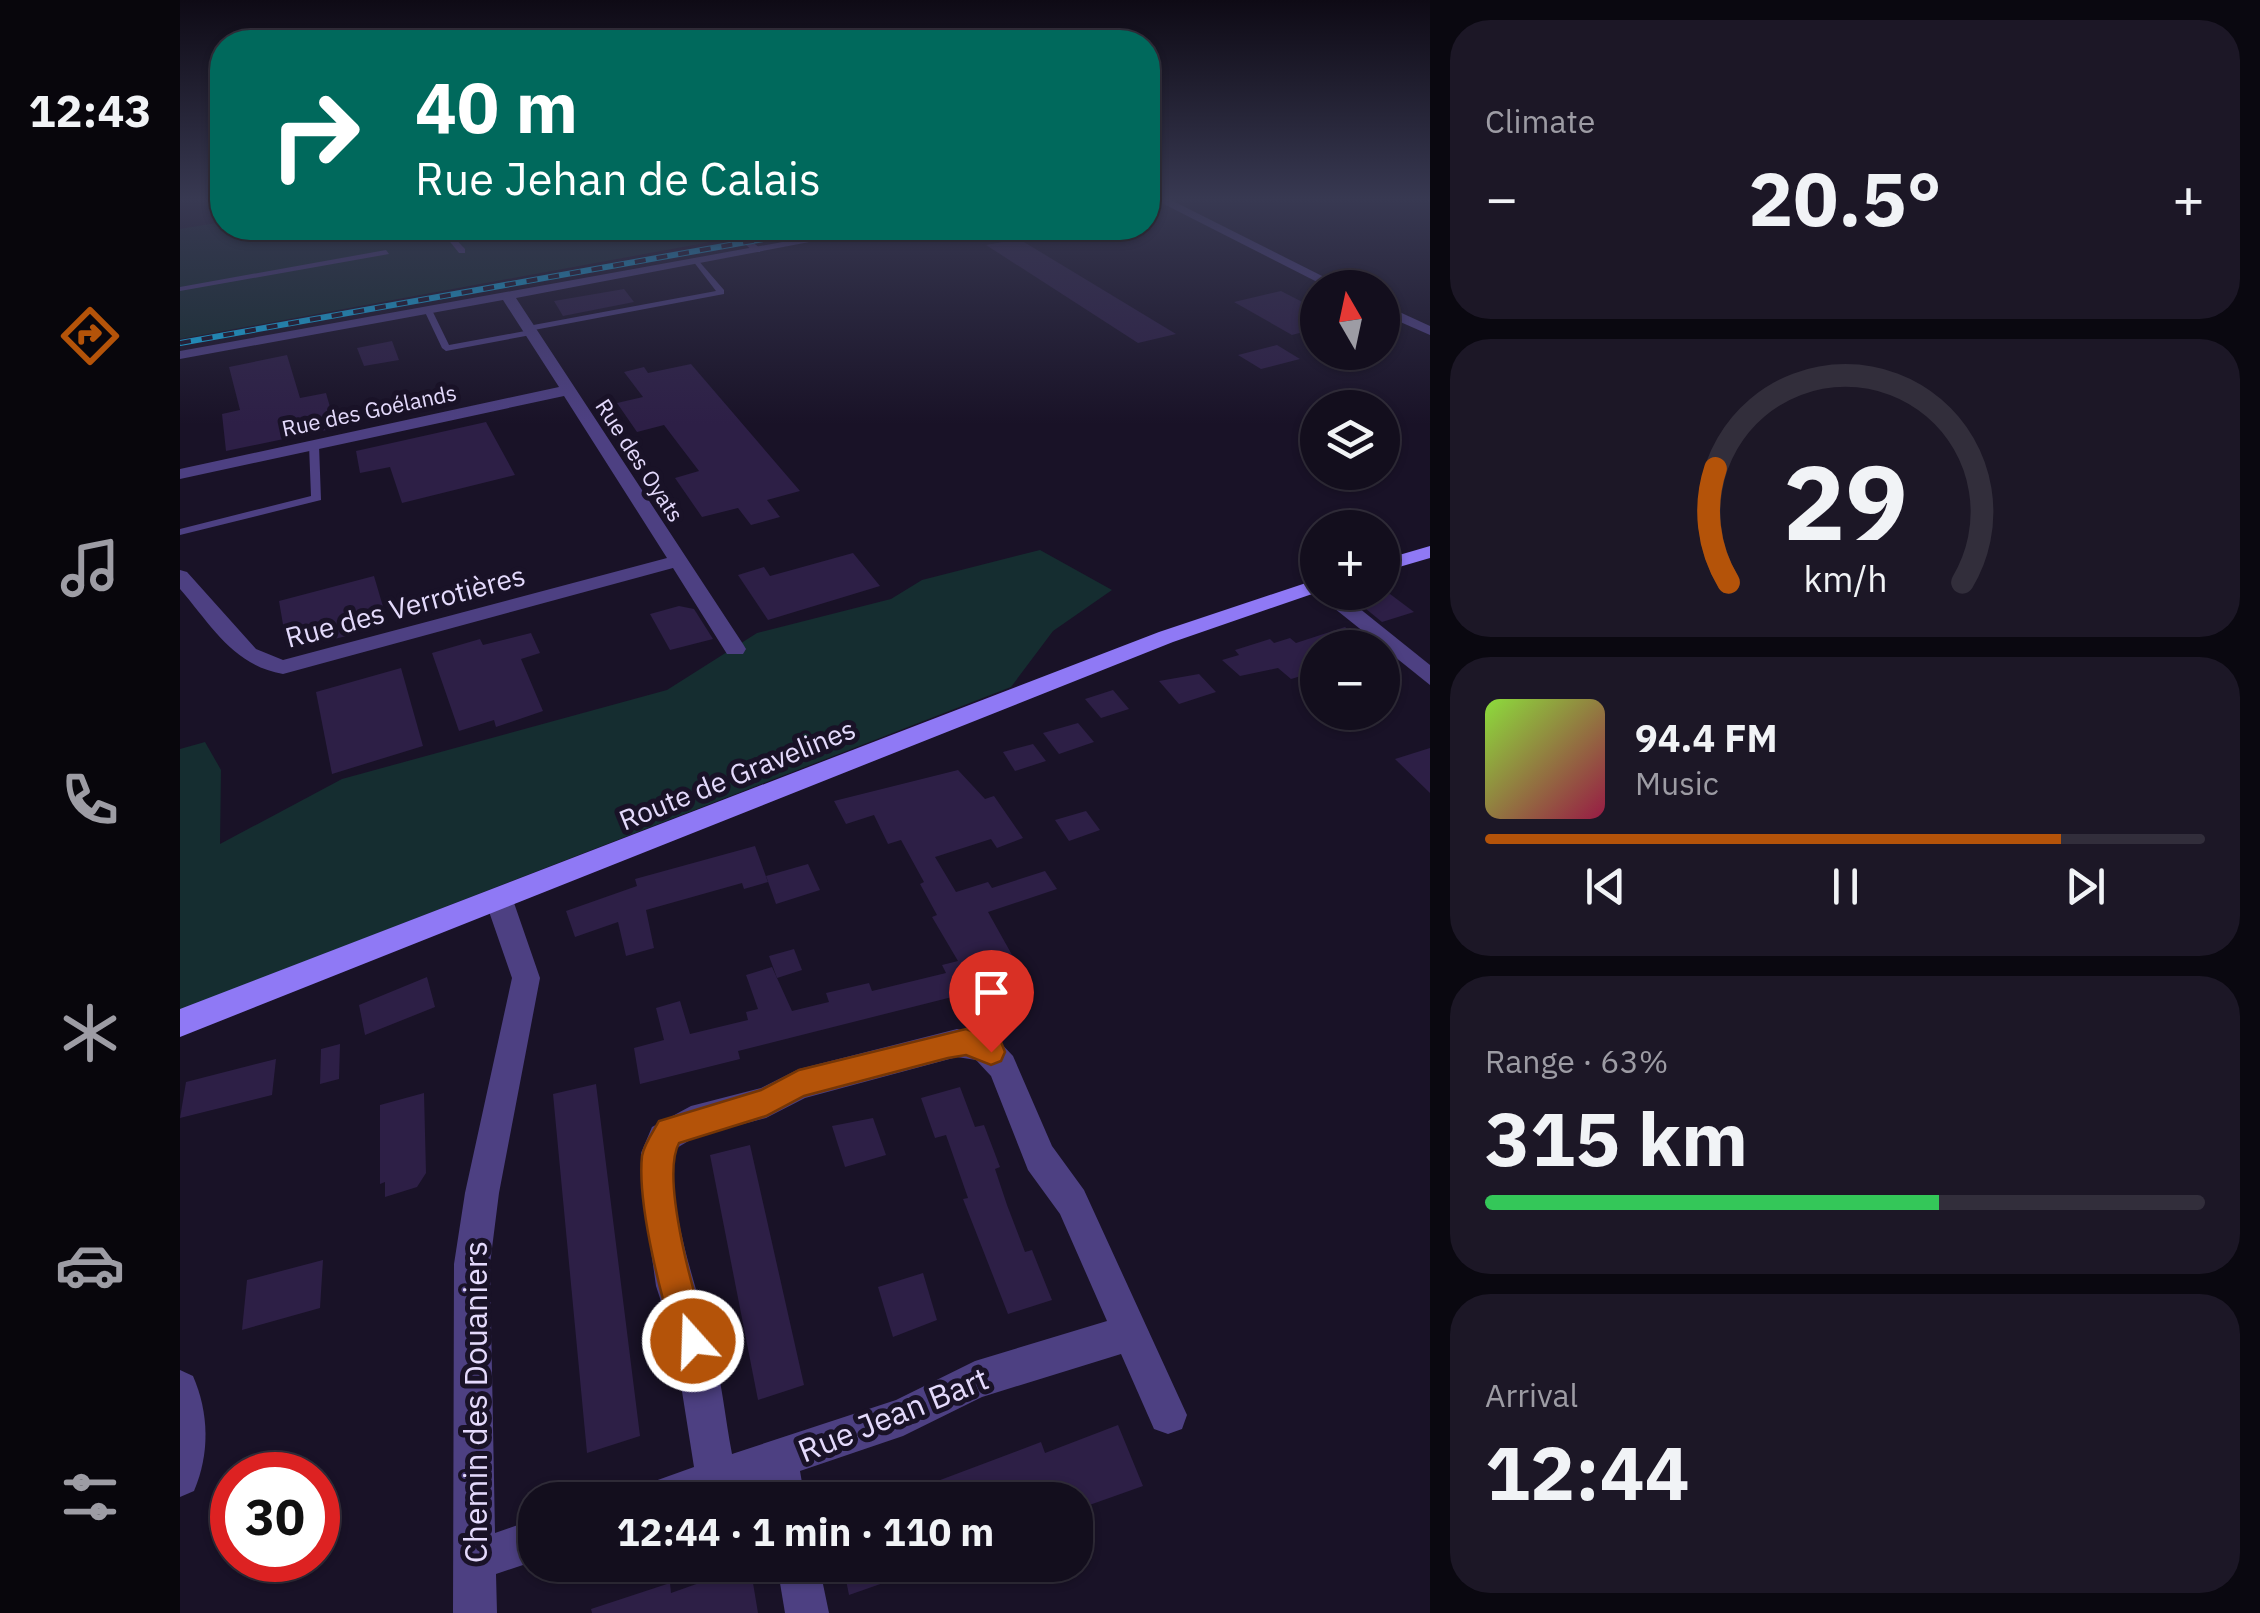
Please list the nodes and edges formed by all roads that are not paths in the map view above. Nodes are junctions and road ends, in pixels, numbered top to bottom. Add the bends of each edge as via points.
1 (268, 273) edge
2 (628, 273) edge
3 (707, 273) edge
4 (180, 289) edge
5 (507, 295) junction
6 (428, 310) junction
7 (1400, 317) edge
8 (530, 330) junction
9 (1430, 331) edge
10 (180, 355) edge
11 (568, 390) junction
12 (314, 445) junction
13 (180, 474) edge
14 (180, 532) edge
15 (1430, 552) edge
16 (678, 560) junction
17 (1400, 561) edge
18 (183, 582) edge
19 (1300, 591) edge
20 (1348, 610) edge
21 (735, 649) dead end
22 (1430, 677) edge
23 (500, 900) junction
24 (180, 1023) edge
25 (1132, 1332) junction
26 (180, 1388) edge
27 (1168, 1416) dead end
28 (778, 1460) junction
29 (180, 1477) edge
30 (716, 1480) junction
31 (710, 1482) edge
32 (782, 1482) edge
33 (518, 1546) edge
34 (474, 1561) junction
35 (802, 1582) edge
36 (474, 1613) edge
37 (808, 1613) edge

1 - 4 lane
2 - 5 street
3 - 8 lane via 721,292
5 - 6 street
5 - 8 street, Rue des Oyats
6 - 8 lane via 446,348
6 - 10 street
7 - 9 street
8 - 11 street, Rue des Oyats
11 - 12 street, Rue des Goélands
11 - 16 street, Rue des Oyats
12 - 13 street, Rue des Goélands
12 - 14 lane via 316,498
15 - 17 main road
16 - 18 street, Rue des Verrotières via 283,667 248,654
16 - 21 street, Rue des Oyats
19 - 23 main road, Route de Gravelines via 1166,636
20 - 22 street
23 - 24 main road, Route de Gravelines
23 - 34 street, Chemin des Douaniers via 524,966 525,991 472,1264
25 - 27 street
25 - 28 street, Rue Jean Bart via 976,1380 903,1417
25 - 30 street via 1068,1194 1040,1158 1002,1066 984,1047 948,1045 799,1084 766,1102 691,1122 663,1138 656,1164 674,1286 693,1341
26 - 29 street via 188,1403
28 - 30 street, Rue Jean Bart
28 - 32 street
30 - 31 street, Rue Jean Bart
33 - 34 street
34 - 36 street, Chemin des Douaniers
35 - 37 street

